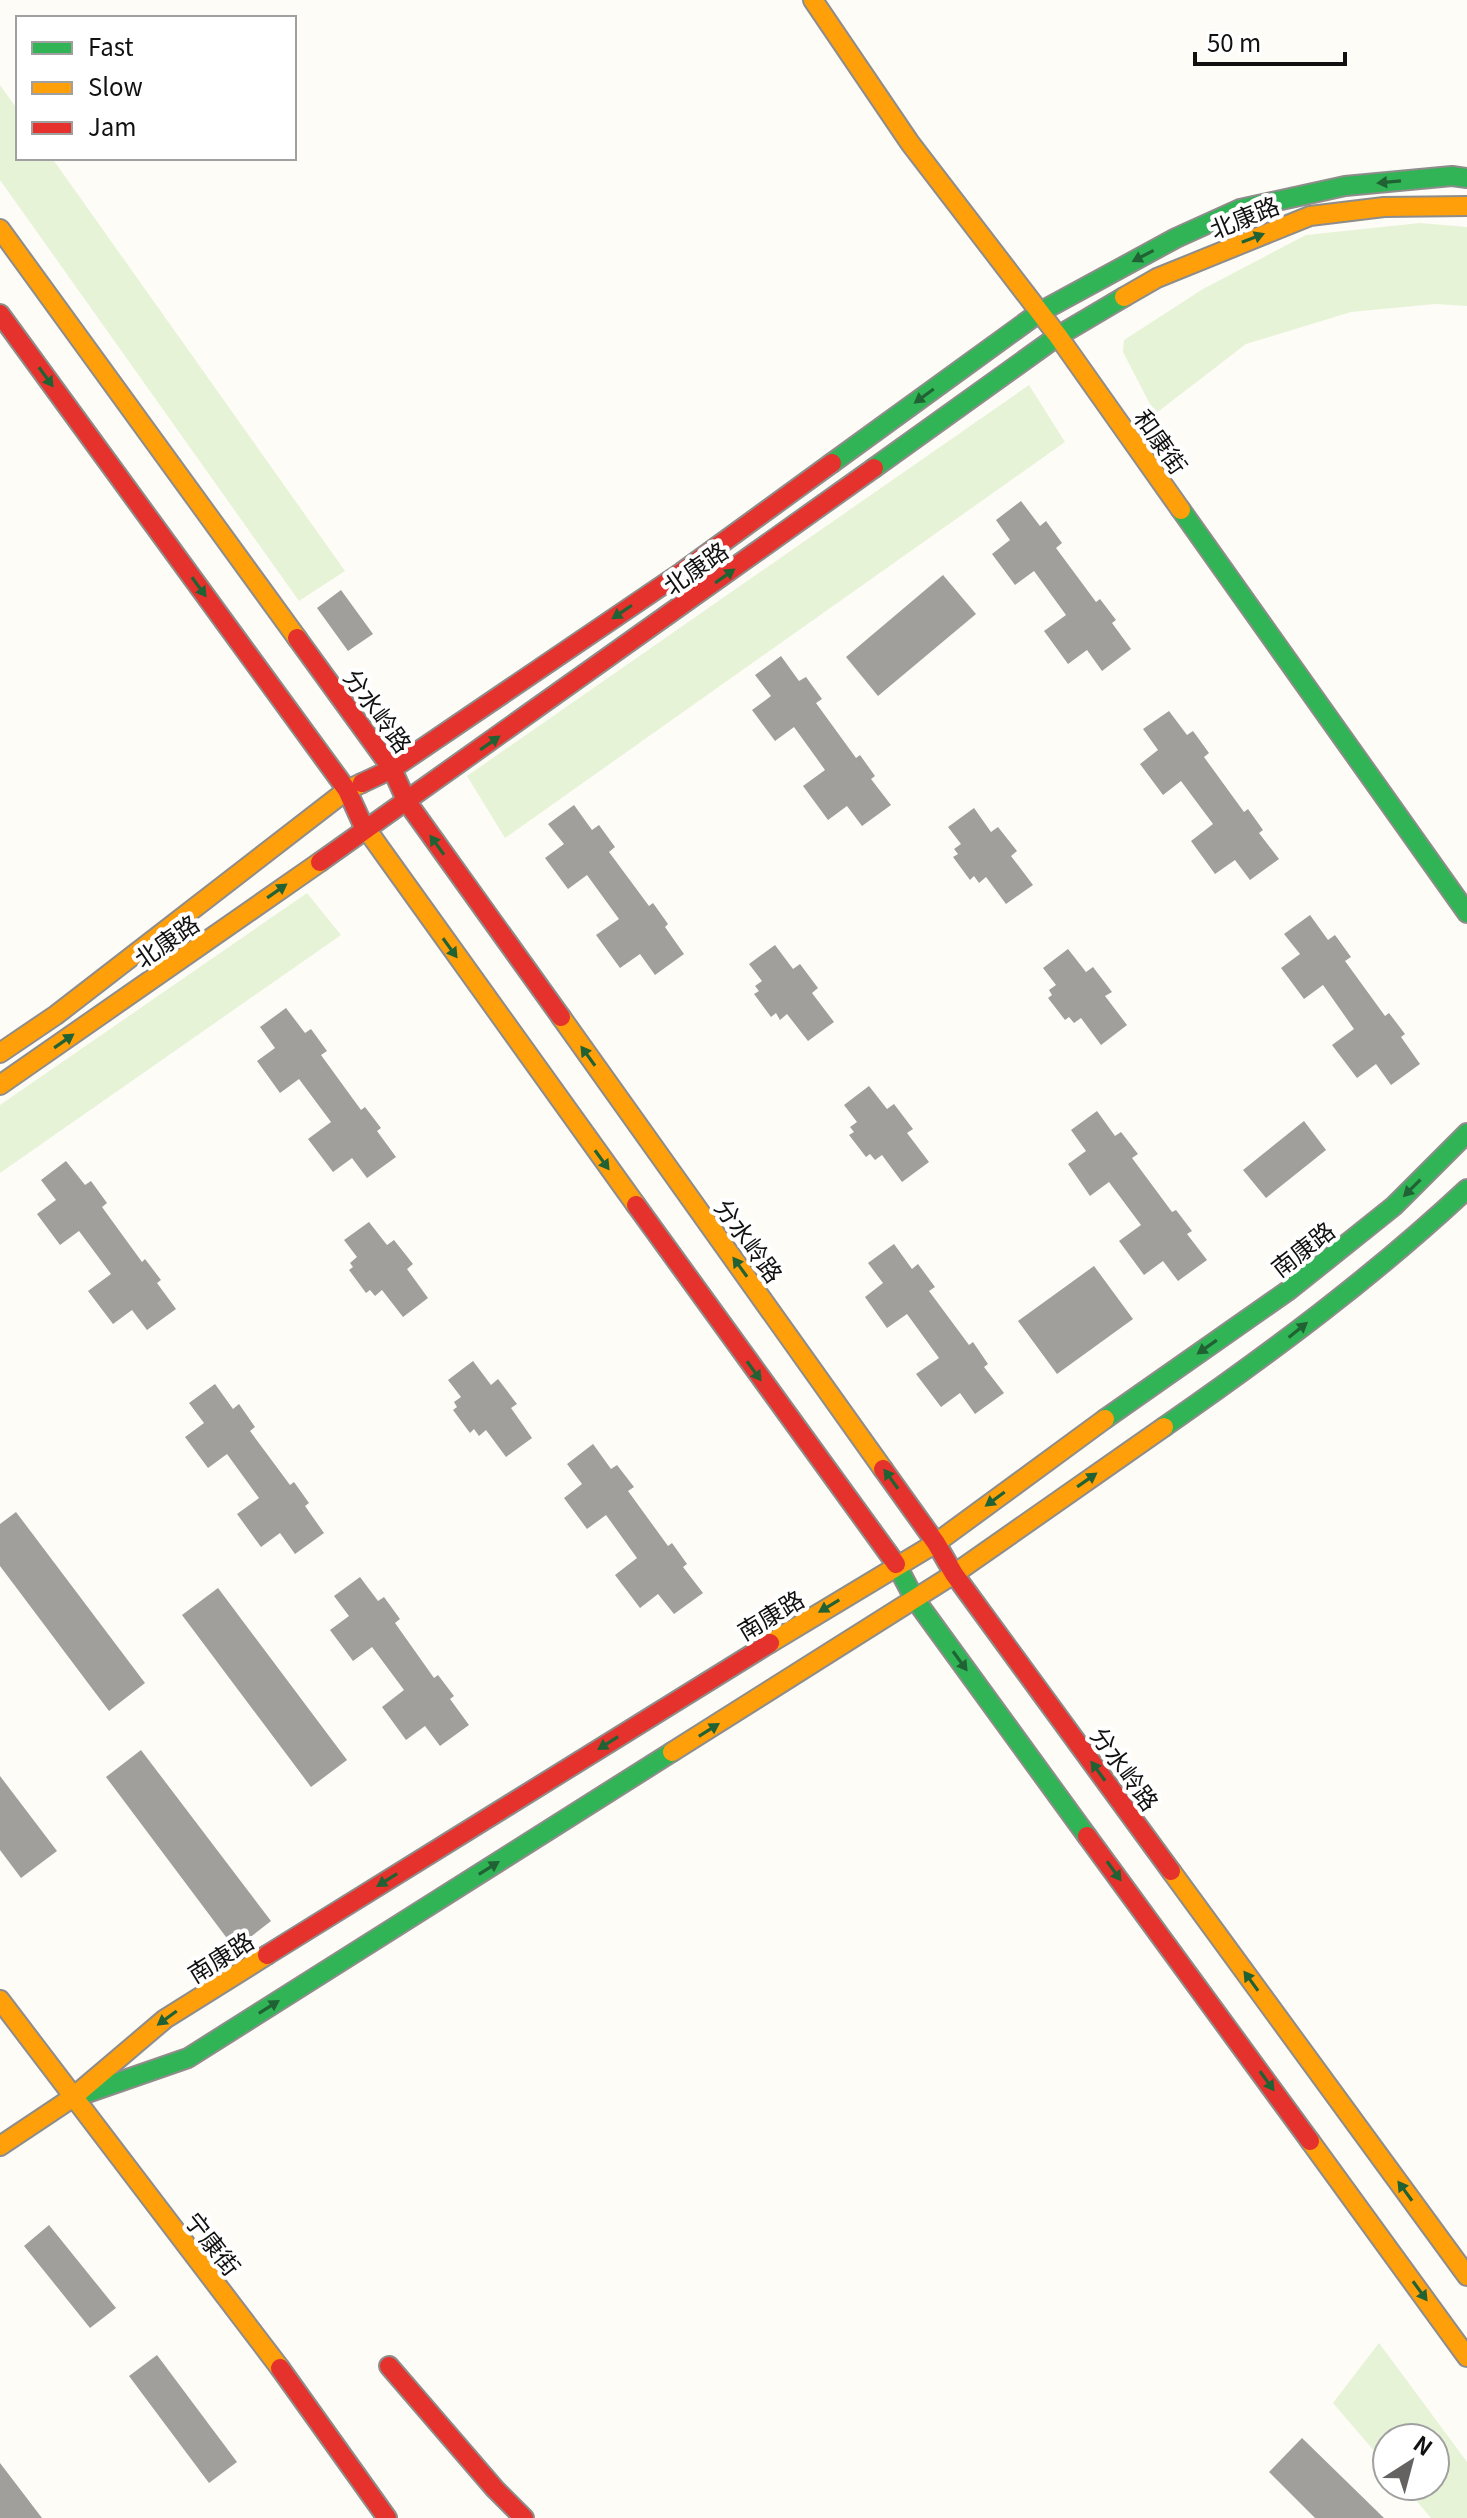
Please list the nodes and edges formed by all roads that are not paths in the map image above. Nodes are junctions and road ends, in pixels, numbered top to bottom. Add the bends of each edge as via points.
1 (813, 0) edge
2 (1467, 178) edge
3 (1467, 206) edge
4 (0, 229) edge
5 (1040, 312) junction
6 (0, 314) edge
7 (1058, 336) junction
8 (392, 769) junction
9 (347, 790) junction
10 (407, 802) junction
11 (365, 830) junction
12 (1467, 913) edge
13 (0, 1053) edge
14 (0, 1085) edge
15 (1467, 1133) edge
16 (1467, 1189) edge
17 (936, 1543) junction
18 (896, 1565) junction
19 (954, 1574) junction
20 (914, 1598) junction
21 (0, 2000) edge
22 (72, 2098) junction
23 (0, 2146) edge
24 (1467, 2276) edge
25 (1467, 2323) edge
26 (1450, 2332) junction
27 (1467, 2357) edge
28 (389, 2366) dead end
29 (387, 2518) edge
30 (524, 2518) edge

1 - 5 main road, 和康街 via 910,143
2 -> 5 main road, 北康路 via 1345,186 1240,209
7 -> 3 main road, 北康路 via 1157,278 1310,216 1384,207
4 - 8 main road, 分水岭路
5 - 7 main road, 和康街
5 -> 8 main road, 北康路 via 682,572
6 -> 9 main road
10 -> 7 main road, 北康路
7 - 12 main road, 和康街
8 - 9 main road, 北康路
8 - 10 main road, 分水岭路
9 - 11 main road
9 - 13 main road, 北康路
10 - 11 main road, 北康路
17 -> 10 main road, 分水岭路
14 -> 11 main road, 北康路
11 -> 18 main road
15 -> 17 main road, 南康路 via 1394,1206 1289,1290
19 -> 16 main road, 南康路 via 1259,1361
17 - 18 main road, 南康路
17 - 19 main road, 分水岭路
18 - 20 main road
18 -> 22 main road, 南康路 via 165,2019
19 - 20 main road, 南康路
24 -> 19 main road, 分水岭路
22 -> 20 main road, 南康路 via 188,2058
20 -> 26 main road
21 - 22 main road, 宁康街
22 - 23 main road, 南康路
22 - 29 main road, 宁康街 via 301,2396
25 - 26 main road
26 - 27 main road
28 - 30 main road

